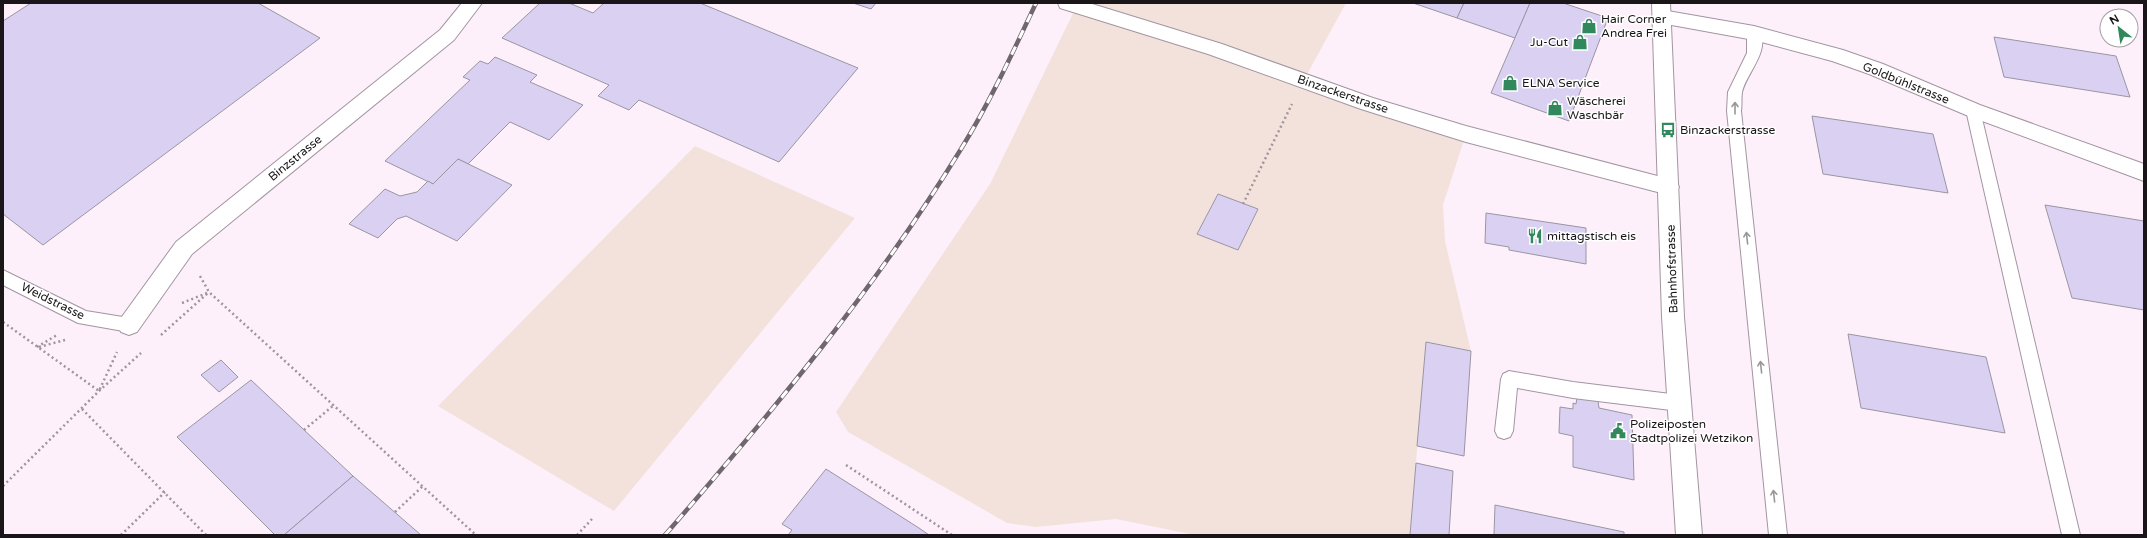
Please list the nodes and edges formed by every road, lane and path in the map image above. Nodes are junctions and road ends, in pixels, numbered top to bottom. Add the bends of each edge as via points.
1 (473, 3) edge
2 (1067, 3) edge
3 (1662, 10) edge
4 (1754, 34) junction
5 (1304, 80) junction
6 (1973, 110) junction
7 (2144, 173) edge
8 (1669, 187) junction
9 (1243, 204) dead end
10 (184, 248) junction
11 (3, 276) edge
12 (3, 322) edge
13 (129, 325) junction
14 (1679, 403) junction
15 (334, 405) junction
16 (304, 430) dead end
17 (1504, 431) dead end
18 (846, 465) dead end
19 (3, 486) edge
20 (423, 486) junction
21 (165, 492) junction
22 (395, 512) dead end
23 (592, 519) dead end
24 (121, 535) edge
25 (206, 535) edge
26 (476, 535) edge
27 (577, 535) edge
28 (952, 535) edge
29 (1689, 535) edge
30 (1778, 535) edge
31 (2071, 535) edge

1 - 10 street, Binzstrasse via 447,35
2 - 5 street, Binzackerstrasse
3 - 4 street, Goldbühlstrasse
3 - 8 street, Bahnhofstrasse
4 - 6 street, Goldbühlstrasse via 1829,53 1876,69
30 -> 4 lane via 1734,110 1735,92 1754,53
5 - 8 street, Binzackerstrasse via 1368,104 1466,134
5 - 9 path
6 - 7 street, Goldbühlstrasse
6 - 31 lane
8 - 14 street, Bahnhofstrasse via 1673,317
10 - 13 street, Binzstrasse
10 - 15 path via 209,292
11 - 13 lane, Weidstrasse via 84,318
12 - 13 path via 99,391
14 - 17 lane via 1509,379
14 - 29 street, Bahnhofstrasse
15 - 16 path
15 - 20 path
18 - 28 path
19 - 21 path via 82,409
20 - 22 path
20 - 26 path
21 - 24 path
21 - 25 path
23 - 27 path

